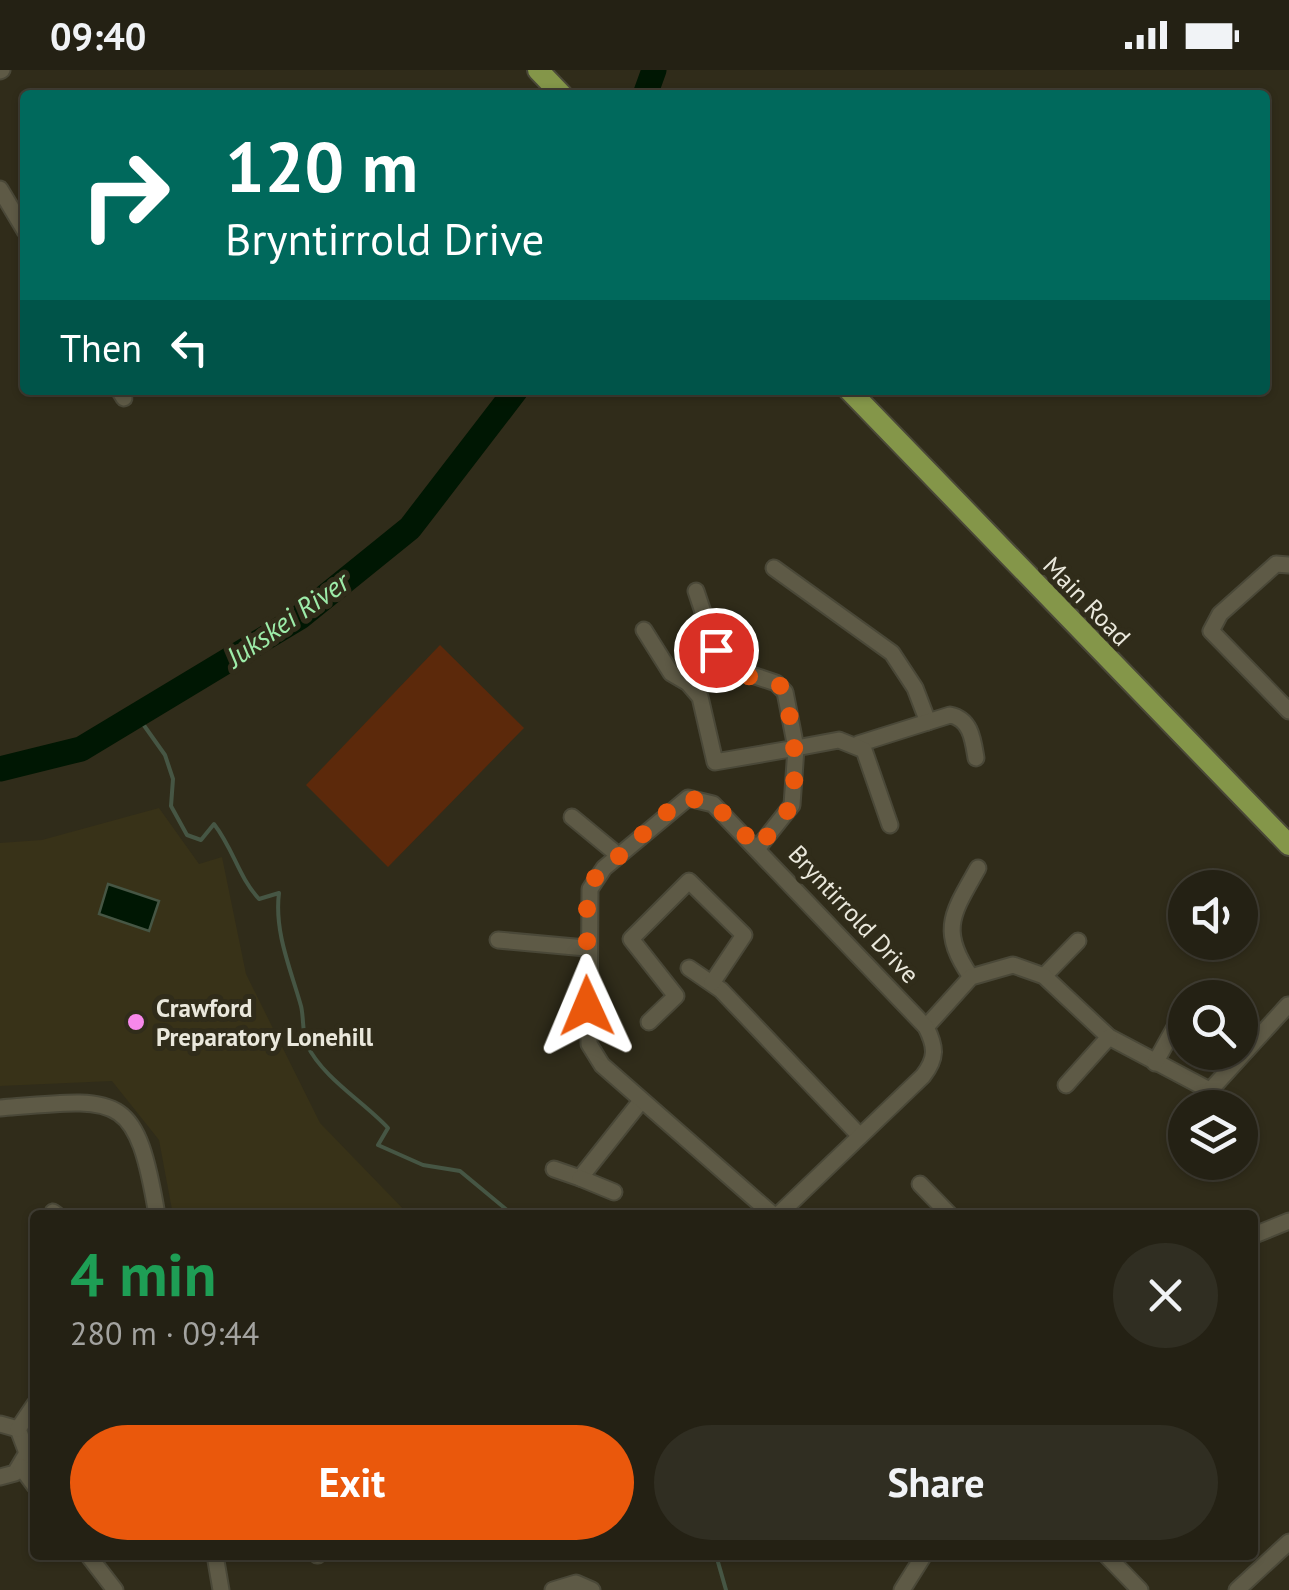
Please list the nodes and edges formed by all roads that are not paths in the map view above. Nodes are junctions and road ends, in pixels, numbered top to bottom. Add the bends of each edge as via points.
1 (538, 70) edge
2 (557, 90) edge
3 (0, 189) edge
4 (20, 223) edge
5 (854, 395) edge
6 (1289, 565) edge
7 (774, 568) dead end
8 (696, 591) dead end
9 (644, 630) dead end
10 (1289, 711) edge
11 (928, 722) junction
12 (858, 744) junction
13 (796, 748) junction
14 (976, 758) dead end
15 (572, 817) dead end
16 (890, 825) dead end
17 (1289, 845) edge
18 (758, 848) junction
19 (618, 855) junction
20 (978, 868) dead end
21 (498, 940) dead end
22 (1078, 941) dead end
23 (586, 948) junction
24 (689, 968) dead end
25 (1044, 976) junction
26 (971, 978) junction
27 (712, 983) junction
28 (1288, 1005) edge
29 (649, 1022) dead end
30 (926, 1027) junction
31 (1109, 1036) junction
32 (1168, 1039) edge
33 (1156, 1063) junction
34 (1066, 1085) dead end
35 (1209, 1090) edge
36 (1212, 1090) edge
37 (641, 1101) junction
38 (0, 1108) edge
39 (860, 1136) junction
40 (554, 1169) dead end
41 (580, 1178) junction
42 (920, 1184) dead end
43 (614, 1192) dead end
44 (156, 1210) edge
45 (770, 1210) edge
46 (781, 1210) edge
47 (945, 1210) edge
48 (1289, 1221) edge
49 (1258, 1234) edge
50 (30, 1411) edge
51 (0, 1424) edge
52 (18, 1429) junction
53 (30, 1443) edge
54 (30, 1446) edge
55 (21, 1467) junction
56 (0, 1477) edge
57 (30, 1479) edge
58 (1289, 1542) edge
59 (92, 1560) edge
60 (217, 1560) edge
61 (921, 1560) edge
62 (1111, 1560) edge
63 (115, 1590) edge
64 (221, 1590) edge
65 (553, 1590) edge
66 (592, 1590) edge
67 (902, 1590) edge
68 (1140, 1590) edge
69 (1237, 1590) edge

1 - 2 main road
3 - 4 street
5 - 17 main road, Main Road
6 - 10 street via 1276,564 1211,630
7 - 11 street via 892,652
8 - 13 street via 716,650 740,671 785,692
9 - 13 street via 671,674 700,697 716,762
11 - 12 street
11 - 14 street via 958,716 971,730
12 - 13 street via 839,740
12 - 16 street
13 - 18 street via 792,805
15 - 19 street
18 - 19 street, Bryntirrold Drive via 714,804 688,798
18 - 30 street, Bryntirrold Drive
19 - 23 street, Bryntirrold Drive via 590,889
20 - 26 street via 950,923 957,956
21 - 23 street
22 - 25 street
23 - 37 street, Bryntirrold Drive via 591,1051
24 - 27 street
25 - 26 street via 1000,965
25 - 31 street
26 - 30 street
27 - 29 street via 744,934 689,881 630,939 676,996
27 - 39 street
28 - 36 street
30 - 39 street, Bryntirrold Drive via 934,1042 932,1065
31 - 33 street
31 - 34 street
32 - 33 street
33 - 35 street
37 - 41 street
37 - 45 street, Bryntirrold Drive
38 - 44 street via 92,1104 128,1118 143,1140
39 - 46 street, Bryntirrold Drive
40 - 41 street
41 - 43 street
42 - 47 street
48 - 49 street
50 - 52 street
51 - 52 street
52 - 53 street
54 - 55 street
55 - 56 street
55 - 57 street
58 - 69 street
59 - 63 street
60 - 64 street
61 - 67 street
62 - 68 street
65 - 66 street via 576,1582

